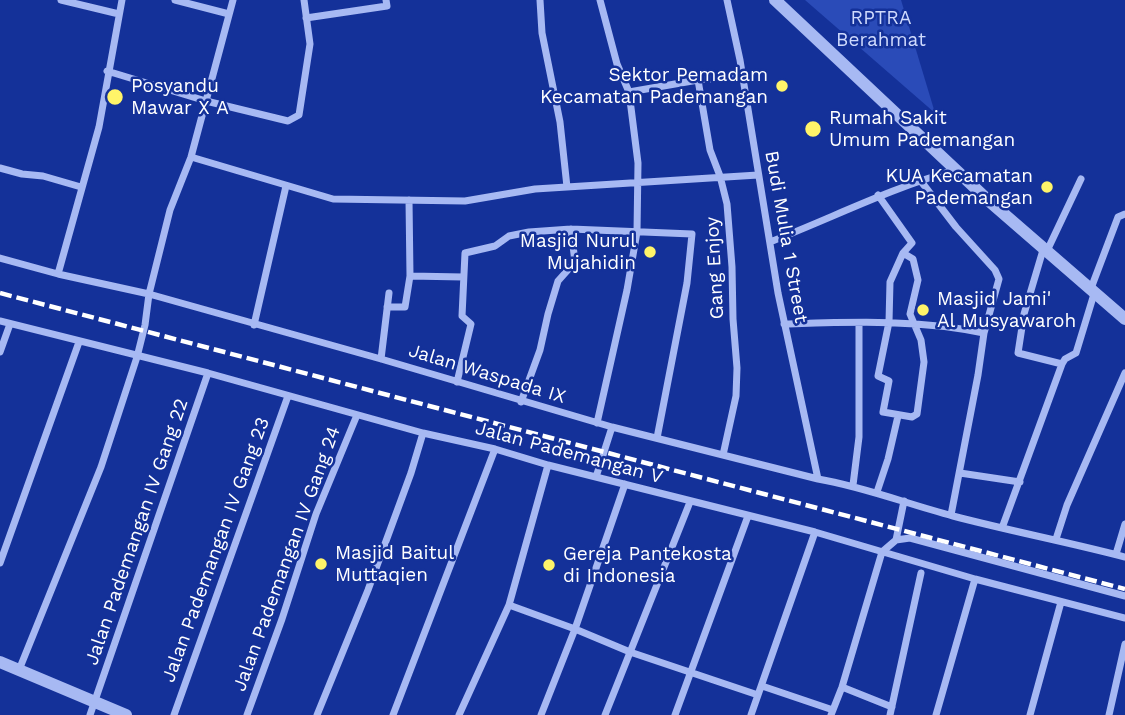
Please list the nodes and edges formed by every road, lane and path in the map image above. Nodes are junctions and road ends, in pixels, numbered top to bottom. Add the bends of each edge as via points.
1 (61, 0) edge
2 (122, 0) edge
3 (175, 0) edge
4 (233, 0) edge
5 (304, 0) edge
6 (540, 0) edge
7 (600, 0) edge
8 (727, 0) edge
9 (775, 0) edge
10 (386, 3) edge
11 (119, 14) junction
12 (229, 14) junction
13 (306, 18) junction
14 (107, 71) junction
15 (743, 76) junction
16 (698, 80) junction
17 (629, 92) junction
18 (206, 100) junction
19 (191, 158) junction
20 (0, 168) edge
21 (955, 170) junction
22 (720, 176) junction
23 (758, 176) junction
24 (1081, 179) dead end
25 (920, 180) junction
26 (636, 183) junction
27 (286, 186) junction
28 (81, 187) junction
29 (567, 187) junction
30 (878, 195) junction
31 (409, 200) junction
32 (1125, 214) edge
33 (571, 229) junction
34 (637, 232) junction
35 (770, 242) junction
36 (1045, 252) junction
37 (903, 253) junction
38 (0, 258) edge
39 (58, 274) junction
40 (410, 276) junction
41 (463, 277) junction
42 (1092, 292) junction
43 (389, 293) dead end
44 (149, 294) junction
45 (387, 307) junction
46 (1125, 319) edge
47 (0, 321) edge
48 (889, 322) junction
49 (859, 323) junction
50 (913, 323) junction
51 (10, 324) junction
52 (784, 324) junction
53 (254, 325) junction
54 (984, 333) junction
55 (79, 342) junction
56 (0, 352) edge
57 (137, 357) junction
58 (381, 359) junction
59 (1062, 365) junction
60 (208, 373) junction
61 (1125, 373) edge
62 (457, 382) junction
63 (288, 396) junction
64 (521, 402) junction
65 (357, 415) junction
66 (898, 415) junction
67 (597, 423) junction
68 (612, 427) junction
69 (423, 433) junction
70 (657, 438) junction
71 (495, 449) junction
72 (723, 455) junction
73 (548, 466) junction
74 (960, 472) junction
75 (596, 477) junction
76 (818, 479) junction
77 (1020, 482) junction
78 (625, 485) junction
79 (853, 485) junction
80 (877, 492) junction
81 (904, 501) junction
82 (690, 502) junction
83 (951, 515) junction
84 (748, 516) junction
85 (1125, 524) edge
86 (1002, 528) junction
87 (815, 532) junction
88 (1056, 539) junction
89 (896, 540) junction
90 (882, 552) junction
91 (1116, 554) junction
92 (1125, 557) edge
93 (0, 563) edge
94 (921, 573) dead end
95 (975, 579) junction
96 (1125, 596) edge
97 (1061, 602) junction
98 (509, 605) junction
99 (1125, 618) edge
100 (575, 629) junction
101 (1125, 644) edge
102 (630, 652) junction
103 (0, 663) edge
104 (19, 670) junction
105 (691, 672) junction
106 (762, 686) junction
107 (842, 687) junction
108 (758, 695) junction
109 (95, 701) junction
110 (891, 711) edge
111 (832, 713) edge
112 (90, 715) edge
113 (126, 715) edge
114 (174, 715) edge
115 (247, 715) edge
116 (317, 715) edge
117 (393, 715) edge
118 (459, 715) edge
119 (541, 715) edge
120 (605, 715) edge
121 (675, 715) edge
122 (751, 715) edge
123 (936, 715) edge
124 (1030, 715) edge
125 (1109, 715) edge

1 - 11 street
2 - 11 street
3 - 12 street
4 - 12 street
5 - 13 street
6 - 29 street
7 - 17 street
8 - 15 street, Budi Mulia 1 Street
9 - 21 street
10 - 13 street
11 - 14 street
12 - 18 street
13 - 18 street via 310,44 299,115 288,121
14 - 18 street
14 - 28 street via 99,127
15 - 16 street
15 - 23 street, Budi Mulia 1 Street
16 - 17 street
16 - 22 street, Gang Enjoy via 710,150
17 - 26 street via 638,163
18 - 19 street
19 - 27 street
19 - 44 street via 170,209
20 - 28 street
21 - 25 street
21 - 36 street
22 - 23 street
22 - 26 street
22 - 72 street, Gang Enjoy via 727,204 737,368
23 - 35 street, Budi Mulia 1 Street
24 - 36 street
25 - 30 street
25 - 54 street via 999,279
26 - 29 street
26 - 34 street
27 - 31 street via 333,199
27 - 53 street
28 - 39 street
29 - 31 street via 465,201
30 - 35 street
30 - 37 street via 911,242
31 - 40 street
32 - 42 street via 1118,217
33 - 34 street
33 - 41 street via 509,236 495,246 465,253
33 - 64 street via 575,265 558,281
34 - 67 street
34 - 70 street via 692,234 687,284
35 - 52 street, Budi Mulia 1 Street
36 - 42 street
36 - 59 street via 1024,314 1018,353
37 - 48 street via 890,282
37 - 50 street via 913,259 918,278 910,314
38 - 39 street, Jalan Waspada IX
39 - 44 street, Jalan Waspada IX
40 - 41 street
40 - 45 street via 405,307
41 - 62 street via 462,316 471,324
42 - 46 street
42 - 59 street via 1076,353
43 - 45 street
44 - 53 street, Jalan Waspada IX
44 - 57 street
45 - 58 street
47 - 51 street, Jalan Pademangan V
48 - 49 street
48 - 50 street
48 - 66 street via 878,376 889,381 884,413
49 - 52 street
49 - 79 street via 859,437
50 - 54 street
50 - 66 street via 924,362 917,414
51 - 55 street, Jalan Pademangan V
51 - 56 street
52 - 76 street, Budi Mulia 1 Street
53 - 58 street, Jalan Waspada IX
54 - 74 street
55 - 57 street, Jalan Pademangan V
55 - 93 street
57 - 60 street, Jalan Pademangan V
57 - 104 street via 101,467
58 - 62 street, Jalan Waspada IX
59 - 77 street
60 - 63 street, Jalan Pademangan V
60 - 109 street, Jalan Pademangan IV Gang 22
61 - 88 street
62 - 64 street, Jalan Waspada IX
63 - 65 street, Jalan Pademangan V
63 - 114 street, Jalan Pademangan IV Gang 23
64 - 67 street, Jalan Waspada IX
65 - 69 street, Jalan Pademangan V
65 - 115 street, Jalan Pademangan IV Gang 24 via 316,514
66 - 80 street
67 - 68 street, Jalan Waspada IX
68 - 70 street, Jalan Waspada IX
68 - 75 street
69 - 71 street, Jalan Pademangan V
69 - 116 street
70 - 72 street, Jalan Waspada IX
71 - 73 street, Jalan Pademangan V
71 - 117 street
72 - 76 street, Jalan Waspada IX
73 - 75 street, Jalan Pademangan V
73 - 98 street
74 - 77 street
74 - 83 street
75 - 78 street, Jalan Pademangan V
76 - 79 street, Jalan Waspada IX
77 - 86 street
78 - 82 street, Jalan Pademangan V
78 - 100 street
79 - 80 street, Jalan Waspada IX
80 - 81 street, Jalan Waspada IX
81 - 83 street, Jalan Waspada IX
81 - 89 street
82 - 84 street, Jalan Pademangan V
82 - 102 street
83 - 86 street, Jalan Waspada IX
84 - 87 street, Jalan Pademangan V
84 - 105 street
85 - 91 street
86 - 88 street, Jalan Waspada IX
87 - 90 street, Jalan Pademangan V
87 - 106 street
88 - 91 street, Jalan Waspada IX
89 - 90 street
89 - 96 street via 909,538
90 - 95 street, Jalan Pademangan V
90 - 107 street
91 - 92 street, Jalan Waspada IX
94 - 110 street
95 - 97 street, Jalan Pademangan V
95 - 123 street
97 - 99 street, Jalan Pademangan V
97 - 124 street
98 - 100 street
98 - 118 street
100 - 102 street
100 - 119 street
101 - 125 street
102 - 105 street
102 - 120 street
103 - 104 street
104 - 109 street
105 - 108 street
105 - 121 street
106 - 108 street
106 - 111 street
107 - 110 street
107 - 111 street
108 - 122 street
109 - 112 street, Jalan Pademangan IV Gang 22
109 - 113 street

